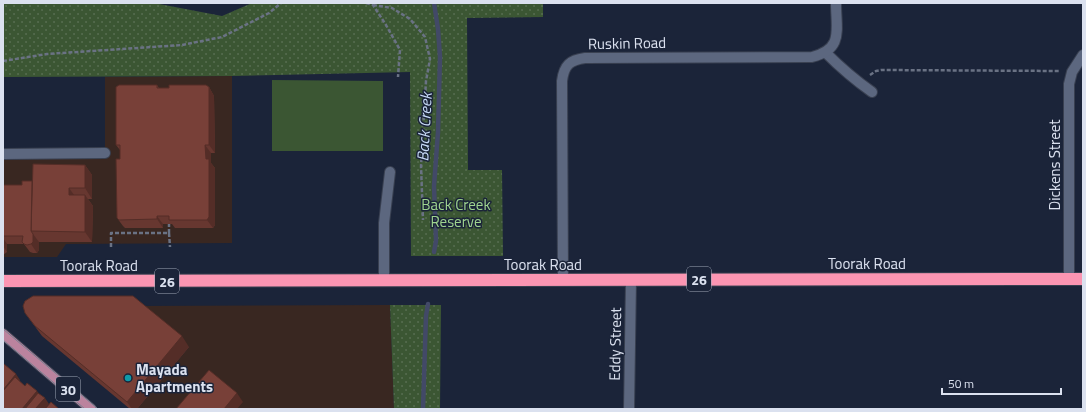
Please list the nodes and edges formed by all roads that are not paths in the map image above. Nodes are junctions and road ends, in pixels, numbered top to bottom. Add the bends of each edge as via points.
1 (836, 3) edge
2 (826, 53) junction
3 (1082, 59) edge
4 (872, 92) dead end
5 (105, 153) dead end
6 (3, 154) edge
7 (390, 172) dead end
8 (1069, 279) junction
9 (1083, 279) edge
10 (384, 280) junction
11 (563, 280) junction
12 (631, 280) junction
13 (3, 281) edge
14 (19, 281) junction
15 (3, 288) edge
16 (3, 334) edge
17 (91, 409) edge
18 (629, 409) edge

1 - 2 street via 836,41
2 - 4 street
2 - 11 street, Ruskin Road via 812,57 585,58 567,65 562,81
3 - 8 street, Dickens Street via 1072,72 1069,93
5 - 6 street
7 - 10 street via 384,223
8 - 9 highway, Toorak Road / 26
8 - 12 highway, Toorak Road / 26
10 - 11 highway, Toorak Road / 26
10 - 14 highway, Toorak Road / 26
11 - 12 highway, Toorak Road / 26
12 - 18 street, Eddy Street
13 - 14 highway, Toorak Road / 26
14 - 15 main road
16 - 17 main road, 30

